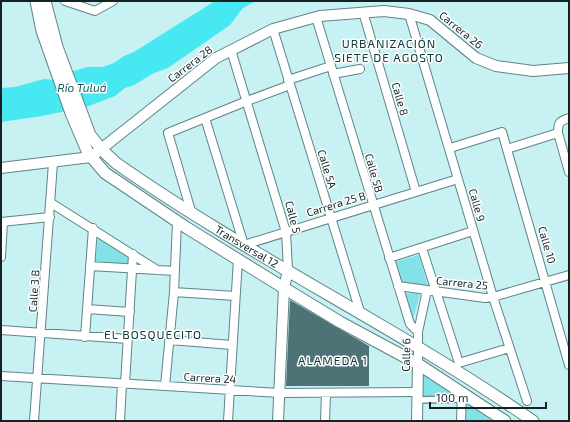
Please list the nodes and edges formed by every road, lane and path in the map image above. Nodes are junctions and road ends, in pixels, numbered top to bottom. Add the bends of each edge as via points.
1 (36, 1) edge
2 (45, 1) edge
3 (65, 1) edge
4 (113, 1) edge
5 (363, 12) junction
6 (409, 14) junction
7 (316, 17) junction
8 (273, 29) junction
9 (231, 50) junction
10 (60, 68) junction
11 (569, 68) edge
12 (360, 69) dead end
13 (332, 70) junction
14 (289, 82) junction
15 (247, 101) junction
16 (75, 111) junction
17 (205, 118) junction
18 (569, 118) edge
19 (558, 133) junction
20 (450, 148) junction
21 (507, 149) junction
22 (102, 150) junction
23 (91, 157) junction
24 (53, 163) junction
25 (1, 168) edge
26 (569, 172) edge
27 (458, 179) junction
28 (416, 192) junction
29 (51, 203) junction
30 (372, 205) junction
31 (190, 211) junction
32 (50, 217) junction
33 (330, 218) junction
34 (2, 222) edge
35 (177, 222) junction
36 (93, 228) junction
37 (474, 231) junction
38 (286, 232) junction
39 (244, 245) junction
40 (422, 248) junction
41 (1, 252) edge
42 (133, 254) junction
43 (1, 257) edge
44 (389, 258) junction
45 (238, 259) junction
46 (90, 266) junction
47 (132, 268) junction
48 (157, 270) junction
49 (175, 270) junction
50 (288, 270) junction
51 (569, 275) edge
52 (546, 282) junction
53 (398, 286) junction
54 (284, 288) junction
55 (427, 290) junction
56 (174, 292) junction
57 (436, 292) junction
58 (235, 296) junction
59 (493, 297) junction
60 (87, 309) junction
61 (130, 312) junction
62 (361, 315) junction
63 (1, 330) edge
64 (418, 332) junction
65 (42, 333) junction
66 (85, 337) junction
67 (128, 339) junction
68 (170, 340) junction
69 (232, 345) junction
70 (418, 347) junction
71 (509, 348) junction
72 (418, 364) junction
73 (569, 365) edge
74 (1, 376) edge
75 (38, 378) junction
76 (123, 384) junction
77 (165, 386) junction
78 (230, 390) junction
79 (280, 393) junction
80 (326, 393) junction
81 (462, 395) junction
82 (417, 396) junction
83 (527, 402) dead end
84 (504, 420) edge
85 (34, 421) edge
86 (120, 421) edge
87 (228, 421) edge
88 (278, 421) edge
89 (325, 421) edge
90 (417, 421) edge
91 (461, 421) edge
92 (533, 421) edge

1 - 10 main road, Transversal 12 via 42,31
2 - 10 main road, Transversal 12
3 - 4 street via 95,11
5 - 6 street, Carrera 28
5 - 7 street, Carrera 28
5 - 28 street, Calle 8
6 - 11 street, Carrera 26 via 430,20 476,58 496,66 533,71
6 - 20 street, Calle 9
7 - 8 street, Carrera 28
7 - 13 street, Calle 5B
8 - 9 street, Carrera 28
8 - 14 street, Calle 5A
9 - 15 street, Calle 5
9 - 22 street, Carrera 28 via 200,69
10 - 16 main road, Transversal 12
12 - 13 street
13 - 14 street
13 - 30 street, Calle 5B
14 - 15 street
14 - 33 street, Calle 5A
15 - 17 street
15 - 38 street, Calle 5
16 - 22 main road, Transversal 12
16 - 23 main road, Transversal 12 via 82,140
17 - 31 street via 168,133
17 - 39 street
18 - 19 street via 560,121
19 - 21 street
19 - 26 street
20 - 21 street, Calle 10 via 502,132
20 - 27 street, Calle 9
21 - 52 street, Calle 10
22 - 23 street, Carrera 28
22 - 31 main road, Transversal 12 via 128,172
23 - 24 street, Carrera 28
23 - 35 main road, Transversal 12 via 116,182
24 - 25 street, Carrera 28
24 - 29 street, Calle 3 B
27 - 28 street, Carrera 25 B
27 - 37 street, Calle 9
28 - 30 street, Carrera 25 B
29 - 32 street, Calle 3 B
29 - 36 street
30 - 33 street, Carrera 25 B
30 - 44 street, Calle 5B
31 - 39 main road, Transversal 12
32 - 34 street
32 - 65 street, Calle 3 B
33 - 38 street, Carrera 25 B
33 - 62 street, Calle 5A
34 - 41 street
35 - 45 main road, Transversal 12
35 - 49 street
36 - 42 street
36 - 46 street
37 - 40 street
37 - 59 street, Calle 9
38 - 39 street, Carrera 25 B
38 - 50 street, Calle 5
39 - 50 main road, Transversal 12
40 - 44 street
40 - 57 street
41 - 43 street
42 - 47 street
42 - 48 street
44 - 53 street, Calle 5B
45 - 54 main road, Transversal 12
45 - 58 street
46 - 47 street
46 - 60 street
47 - 48 street
47 - 61 street
48 - 49 street
49 - 56 street
50 - 54 street, Calle 5
50 - 62 main road, Transversal 12
51 - 52 street, Carrera 25
52 - 59 street, Carrera 25
52 - 73 street, Calle 10
53 - 55 street, Carrera 25
53 - 64 street, Calle 5B via 410,324
54 - 72 main road, Transversal 12
54 - 79 street, Calle 5
55 - 57 street, Carrera 25
55 - 64 street, Calle 6
56 - 58 street
56 - 68 street
57 - 59 street, Carrera 25
57 - 71 street via 459,363
58 - 69 street
59 - 71 street, Calle 9
60 - 61 street
60 - 66 street
61 - 67 street
62 - 70 main road, Transversal 12
63 - 65 street
64 - 70 street, Calle 6
65 - 66 street
65 - 75 street, Calle 3 B
66 - 67 street
67 - 76 street
68 - 69 street
68 - 77 street
69 - 78 street
70 - 72 street, Calle 6
70 - 92 main road, Transversal 12 via 487,388
71 - 83 street, Calle 9
72 - 81 main road, Transversal 12
72 - 82 street, Calle 6
74 - 75 street, Carrera 24
75 - 76 street, Carrera 24
75 - 85 street, Calle 3 B
76 - 77 street, Carrera 24
76 - 86 street
77 - 78 street, Carrera 24
78 - 79 street, Carrera 24
78 - 87 street
79 - 80 street, Carrera 24
79 - 88 street, Calle 5
80 - 82 street, Carrera 24
80 - 89 street
81 - 82 street
81 - 84 main road, Transversal 12
81 - 91 street
82 - 90 street, Calle 6

